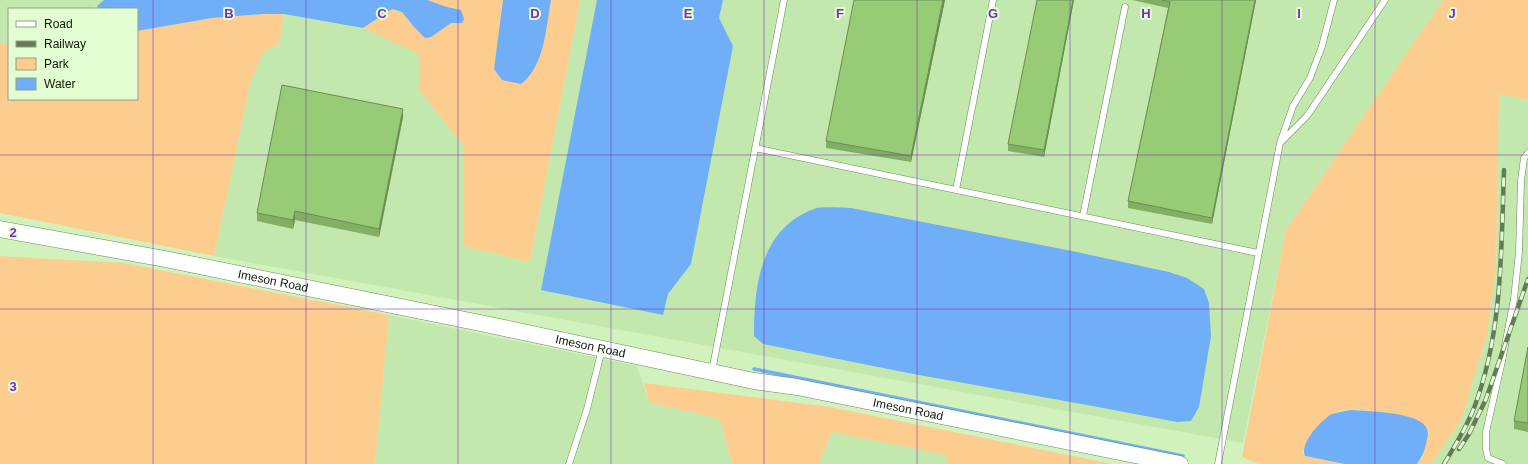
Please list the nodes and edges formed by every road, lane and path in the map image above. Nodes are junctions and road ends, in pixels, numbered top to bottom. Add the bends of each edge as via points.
1 (784, 0) edge
2 (993, 0) edge
3 (1334, 0) edge
4 (1385, 0) edge
5 (1125, 7) dead end
6 (1280, 143) junction
7 (755, 148) junction
8 (1528, 153) edge
9 (956, 190) junction
10 (1083, 216) junction
11 (0, 229) edge
12 (1258, 253) junction
13 (602, 349) junction
14 (712, 371) junction
15 (569, 464) edge
16 (1180, 464) edge
17 (1218, 464) edge
18 (1503, 464) edge

1 - 7 lane
2 - 9 lane
3 - 6 lane via 1322,46 1310,78 1293,106
4 - 6 lane via 1307,116
5 - 10 lane
6 - 12 lane
7 - 9 lane
7 - 14 lane
8 - 18 lane via 1524,158 1521,181 1519,252 1514,299 1486,432 1488,458
9 - 10 lane
10 - 12 lane
11 - 13 street, Imeson Road via 166,260
12 - 17 lane
13 - 14 street, Imeson Road
13 - 15 lane via 587,409
14 - 16 street, Imeson Road

